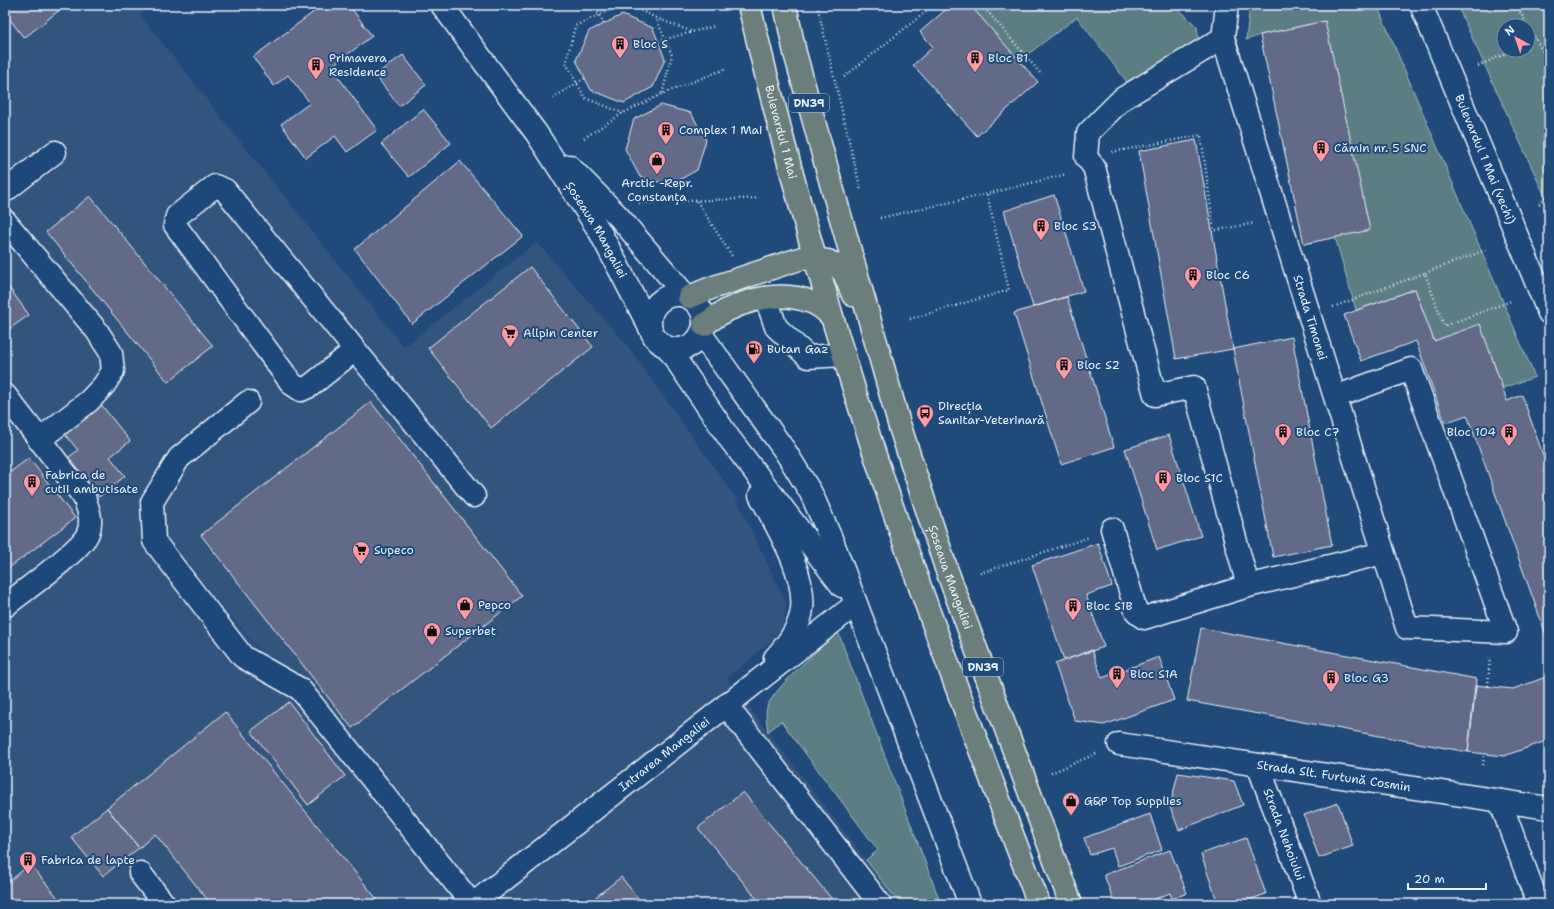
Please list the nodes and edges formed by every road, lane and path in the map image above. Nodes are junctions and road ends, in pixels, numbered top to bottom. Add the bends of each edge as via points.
1 (442, 5) edge
2 (594, 5) edge
3 (620, 5) edge
4 (630, 5) edge
5 (749, 5) edge
6 (785, 5) edge
7 (817, 5) edge
8 (934, 5) edge
9 (982, 5) edge
10 (1227, 5) edge
11 (1421, 5) edge
12 (1516, 5) edge
13 (599, 15) junction
14 (656, 18) junction
15 (1523, 18) edge
16 (604, 24) dead end
17 (715, 26) dead end
18 (693, 32) junction
19 (1224, 38) junction
20 (665, 39) junction
21 (1536, 39) edge
22 (658, 41) dead end
23 (1496, 58) edge
24 (1549, 62) edge
25 (1478, 66) dead end
26 (726, 69) dead end
27 (1042, 75) dead end
28 (844, 77) dead end
29 (585, 78) dead end
30 (577, 84) junction
31 (662, 94) junction
32 (553, 98) dead end
33 (623, 113) junction
34 (537, 134) junction
35 (584, 138) dead end
36 (55, 152) dead end
37 (1090, 162) junction
38 (5, 191) edge
39 (861, 191) dead end
40 (987, 194) junction
41 (1549, 195) edge
42 (758, 198) dead end
43 (696, 200) junction
44 (638, 203) dead end
45 (1539, 204) dead end
46 (880, 218) dead end
47 (1280, 218) junction
48 (5, 221) edge
49 (1488, 249) dead end
50 (734, 258) dead end
51 (814, 258) junction
52 (1425, 273) junction
53 (1545, 291) edge
54 (687, 296) junction
55 (766, 298) junction
56 (1511, 301) dead end
57 (1549, 313) edge
58 (832, 316) junction
59 (1310, 316) junction
60 (910, 319) dead end
61 (650, 328) junction
62 (703, 330) junction
63 (668, 348) junction
64 (355, 350) junction
65 (844, 355) junction
66 (5, 395) edge
67 (890, 395) junction
68 (1335, 397) junction
69 (248, 402) dead end
70 (729, 438) junction
71 (39, 440) junction
72 (474, 496) dead end
73 (1112, 529) joint
74 (1383, 553) junction
75 (980, 573) dead end
76 (1248, 586) junction
77 (856, 604) junction
78 (5, 606) edge
79 (1492, 632) junction
80 (1488, 686) dead end
81 (747, 689) junction
82 (726, 705) junction
83 (1119, 744) joint
84 (1484, 754) dead end
85 (1258, 765) junction
86 (1483, 765) dead end
87 (1051, 773) dead end
88 (1500, 801) junction
89 (1546, 806) edge
90 (140, 873) dead end
91 (164, 904) edge
92 (473, 904) edge
93 (880, 904) edge
94 (970, 904) edge
95 (1039, 904) edge
96 (1071, 904) edge
97 (1310, 904) edge
98 (1538, 904) edge

1 - 34 street, Șoseaua Mangaliei
2 - 13 path
3 - 13 path
4 - 14 path
5 - 51 main road, Bulevardul 1 Mai
6 - 67 main road, Șoseaua Mangaliei / DN39 via 795,53
7 - 39 path
8 - 28 path
9 - 27 path
10 - 19 street, Strada Timonei
11 - 53 street, Bulevardul 1 Mai (vechi)
12 - 15 path
13 - 16 path
13 - 30 path via 575,26 566,63
14 - 18 path
14 - 20 path
17 - 18 path
18 - 20 path
19 - 37 street via 1122,99 1088,133
19 - 47 street, Strada Timonei
20 - 22 path
20 - 31 path via 672,55
21 - 24 path
23 - 25 path
26 - 31 path
29 - 30 path
30 - 32 path
30 - 33 path via 585,98
31 - 33 path
33 - 35 path
34 - 54 street, Șoseaua Mangaliei via 619,217
34 - 61 street, Șoseaua Mangaliei via 600,232
36 - 38 street
37 - 40 path
37 - 47 path via 1201,135 1213,231
37 - 76 street via 1155,395 1194,387
40 - 46 path
40 - 60 path via 1009,290
41 - 45 path
42 - 43 path
43 - 44 path
43 - 50 path
47 - 59 street, Strada Timonei
48 - 71 street via 97,331 111,353 112,371 104,385 89,401
49 - 52 path
51 - 54 main road via 792,260
51 - 58 main road
51 - 67 main road via 832,263 844,273 868,348
52 - 56 path via 1444,326
52 - 59 path
53 - 57 street, Bulevardul 1 Mai (vechi)
54 - 61 street via 669,296 655,305 651,312
54 - 62 street via 699,305 702,311
55 - 58 main road via 811,302
55 - 62 main road via 734,306 715,316
55 - 65 street via 776,327 808,357
58 - 65 main road
59 - 68 street, Strada Timonei
61 - 63 street via 658,342
62 - 63 street via 691,346
62 - 77 street via 786,451 811,493
63 - 70 street
64 - 64 street via 310,386 300,390 292,384 175,225 177,216 216,186 226,190
64 - 72 street
65 - 95 main road via 918,582
66 - 71 street
67 - 96 main road, Șoseaua Mangaliei / DN39 via 946,568
68 - 74 street, Strada Timonei
68 - 79 street via 1411,369 1506,632
69 - 92 street via 179,458 152,502 154,541 243,657 300,689
70 - 77 street
70 - 81 street via 782,539 802,588 802,611 794,632
71 - 78 street via 84,497 90,514 88,533 73,552
73 - 75 path
73 - 76 street via 1136,611 1144,618
74 - 76 street
74 - 79 street, Strada Timonei via 1407,628
77 - 81 street, Intrarea Mangaliei
77 - 94 street
79 - 80 path
81 - 82 street, Intrarea Mangaliei
82 - 92 street, Intrarea Mangaliei
82 - 93 street
83 - 85 street, Strada Slt. Furtună Cosmin
83 - 87 path
84 - 86 path
85 - 88 street, Strada Slt. Furtună Cosmin
85 - 97 street, Strada Nehoiului
88 - 89 street, Strada Slt. Furtună Cosmin
88 - 98 street
90 - 91 street

